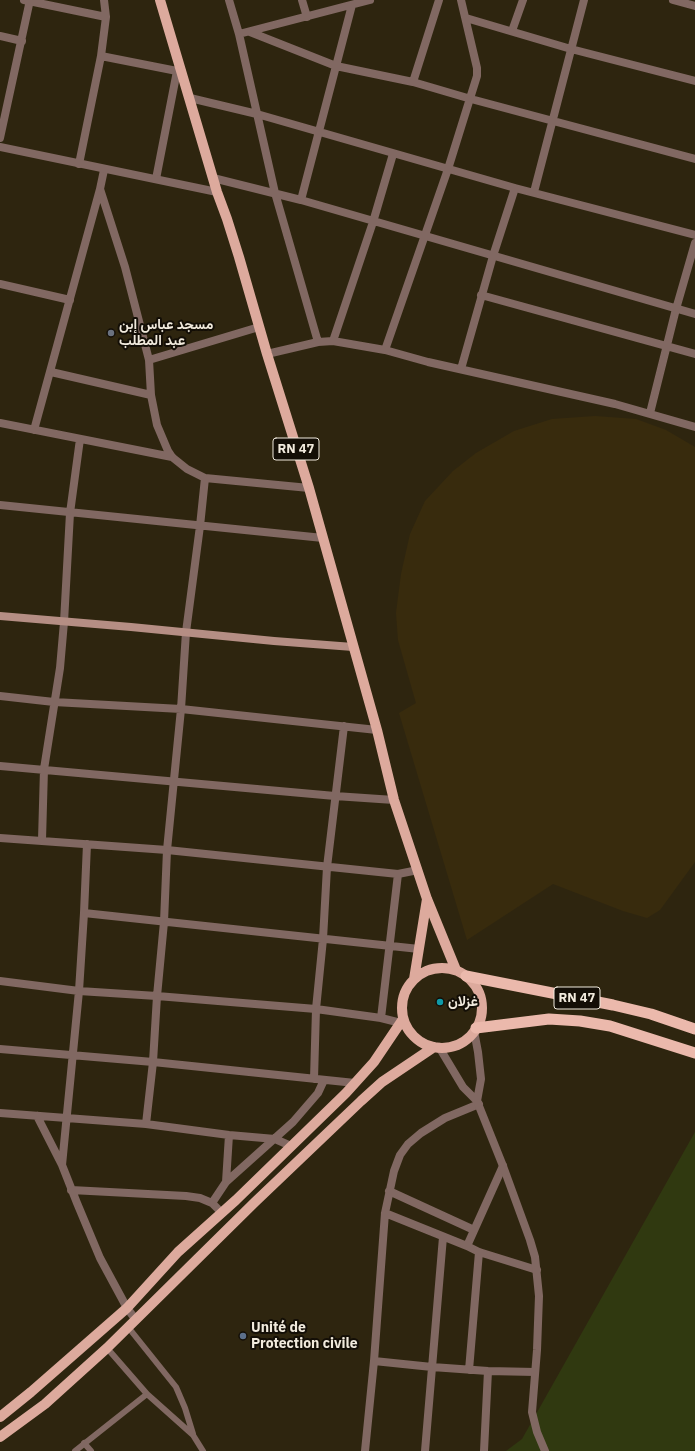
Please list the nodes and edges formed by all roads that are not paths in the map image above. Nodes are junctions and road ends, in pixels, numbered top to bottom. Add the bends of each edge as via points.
1 (28, 0) edge
2 (104, 0) edge
3 (160, 0) edge
4 (229, 0) edge
5 (302, 0) edge
6 (369, 0) edge
7 (440, 0) edge
8 (461, 0) edge
9 (522, 0) edge
10 (584, 0) edge
11 (674, 0) edge
12 (352, 4) junction
13 (695, 6) edge
14 (106, 17) junction
15 (307, 17) junction
16 (466, 18) junction
17 (512, 31) junction
18 (250, 32) junction
19 (239, 34) junction
20 (0, 36) edge
21 (22, 41) junction
22 (571, 49) junction
23 (101, 56) junction
24 (336, 66) junction
25 (179, 71) junction
26 (695, 81) edge
27 (413, 82) junction
28 (190, 98) junction
29 (471, 99) junction
30 (257, 114) junction
31 (552, 120) junction
32 (318, 132) junction
33 (0, 138) edge
34 (0, 147) edge
35 (393, 154) junction
36 (695, 159) edge
37 (79, 164) junction
38 (448, 169) junction
39 (104, 170) junction
40 (213, 178) junction
41 (156, 179) junction
42 (515, 188) junction
43 (100, 189) junction
44 (216, 192) junction
45 (534, 192) junction
46 (275, 193) junction
47 (300, 200) junction
48 (373, 222) junction
49 (695, 235) edge
50 (425, 237) junction
51 (695, 243) edge
52 (493, 256) junction
53 (0, 284) edge
54 (482, 295) junction
55 (70, 300) junction
56 (676, 309) junction
57 (695, 314) edge
58 (259, 327) junction
59 (333, 341) junction
60 (318, 342) junction
61 (668, 346) junction
62 (385, 350) junction
63 (267, 354) junction
64 (695, 354) edge
65 (149, 360) junction
66 (461, 369) junction
67 (51, 372) junction
68 (152, 395) junction
69 (650, 413) junction
70 (0, 423) edge
71 (695, 427) edge
72 (34, 430) junction
73 (80, 439) junction
74 (172, 457) junction
75 (205, 478) junction
76 (309, 488) junction
77 (0, 505) edge
78 (70, 513) junction
79 (200, 526) junction
80 (323, 538) junction
81 (0, 616) edge
82 (64, 622) junction
83 (186, 632) junction
84 (353, 647) junction
85 (0, 696) edge
86 (54, 702) junction
87 (181, 709) junction
88 (344, 726) junction
89 (377, 730) junction
90 (0, 766) edge
91 (44, 769) junction
92 (175, 782) junction
93 (335, 796) junction
94 (394, 800) junction
95 (0, 838) edge
96 (42, 840) junction
97 (87, 844) junction
98 (167, 850) junction
99 (327, 867) junction
100 (418, 870) junction
101 (398, 874) junction
102 (427, 899) junction
103 (84, 913) junction
104 (164, 922) junction
105 (323, 939) junction
106 (389, 946) junction
107 (419, 949) junction
108 (456, 970) junction
109 (466, 976) junction
110 (414, 979) junction
111 (0, 981) edge
112 (79, 991) junction
113 (157, 996) junction
114 (316, 1009) junction
115 (381, 1018) junction
116 (402, 1021) junction
117 (475, 1029) junction
118 (695, 1029) edge
119 (437, 1047) junction
120 (0, 1049) edge
121 (695, 1053) edge
122 (73, 1056) junction
123 (153, 1062) junction
124 (314, 1079) junction
125 (324, 1080) junction
126 (355, 1083) junction
127 (478, 1102) junction
128 (0, 1113) edge
129 (38, 1116) junction
130 (67, 1119) junction
131 (146, 1124) junction
132 (229, 1135) junction
133 (275, 1139) junction
134 (291, 1146) junction
135 (62, 1165) junction
136 (503, 1166) junction
137 (226, 1182) junction
138 (72, 1190) junction
139 (389, 1191) junction
140 (212, 1203) junction
141 (221, 1212) junction
142 (385, 1213) junction
143 (474, 1230) junction
144 (443, 1237) junction
145 (468, 1246) junction
146 (479, 1252) junction
147 (537, 1270) junction
148 (127, 1308) junction
149 (132, 1323) junction
150 (107, 1348) junction
151 (374, 1361) junction
152 (432, 1367) junction
153 (470, 1370) junction
154 (488, 1371) junction
155 (535, 1372) junction
156 (147, 1394) junction
157 (0, 1417) edge
158 (193, 1435) junction
159 (0, 1437) edge
160 (84, 1443) junction
161 (75, 1451) edge
162 (91, 1451) edge
163 (203, 1451) edge
164 (365, 1451) edge
165 (424, 1451) edge
166 (484, 1451) edge
167 (545, 1451) edge

1 - 14 street
1 - 21 street
2 - 14 street
3 - 25 main road, RN 47
4 - 19 street
5 - 15 street
6 - 12 street
7 - 27 street
8 - 16 street
9 - 17 street
10 - 22 street
11 - 13 street
12 - 15 street
12 - 24 street
14 - 23 street
15 - 18 street
16 - 17 street
16 - 29 street via 478,68
17 - 22 street
18 - 19 street
18 - 24 street
19 - 30 street
20 - 21 street
21 - 33 street
22 - 26 street
22 - 31 street
23 - 25 street
23 - 37 street
24 - 27 street
24 - 32 street
25 - 28 main road, RN 47
25 - 41 street
27 - 29 street
28 - 30 street
28 - 40 main road, RN 47
29 - 31 street
29 - 38 street
30 - 32 street
30 - 46 street
31 - 36 street
31 - 45 street
32 - 35 street
32 - 47 street
34 - 37 street
35 - 38 street
35 - 48 street
37 - 39 street
38 - 42 street
38 - 50 street
39 - 41 street
39 - 43 street
40 - 44 main road, RN 47
40 - 46 street
41 - 44 street
42 - 45 street
42 - 52 street
43 - 55 street
43 - 65 street via 125,267
44 - 58 main road, RN 47 via 227,219
45 - 49 street
46 - 47 street
46 - 60 street
47 - 48 street
48 - 50 street
48 - 59 street
50 - 52 street
50 - 62 street
51 - 56 street
52 - 54 street
52 - 56 street
53 - 55 street
54 - 61 street
54 - 66 street
55 - 67 street
56 - 57 street
56 - 61 street
58 - 63 main road, RN 47
58 - 65 street
59 - 60 street
59 - 62 street
60 - 63 street
61 - 64 street
61 - 69 street
62 - 66 street
63 - 76 main road, RN 47
65 - 68 street
66 - 69 street
67 - 68 street
67 - 72 street
68 - 74 street via 157,425
69 - 71 street
70 - 72 street
72 - 73 street
73 - 74 street
73 - 78 street
74 - 75 street via 187,469
75 - 76 street
75 - 79 street
76 - 80 main road, RN 47
77 - 78 street
78 - 79 street
78 - 82 street
79 - 80 street
79 - 83 street
80 - 84 main road, RN 47
81 - 82 main road
82 - 83 main road
82 - 86 street
83 - 84 main road
83 - 87 street
84 - 89 main road, RN 47
85 - 86 street
86 - 87 street
86 - 91 street
87 - 88 street
87 - 92 street
88 - 89 street
88 - 93 street
89 - 94 main road, RN 47
90 - 91 street
91 - 92 street
91 - 96 street
92 - 93 street
92 - 98 street
93 - 94 street
93 - 99 street
94 - 100 main road, RN 47
95 - 96 street
96 - 97 street
97 - 98 street
97 - 103 street
98 - 99 street
98 - 104 street
99 - 101 street
99 - 105 street
100 - 101 street
100 - 102 main road, RN 47
101 - 106 street
102 - 107 main road, RN 47
102 - 108 main road, RN 47
103 - 104 street
103 - 112 street
104 - 105 street
104 - 113 street
105 - 106 street
105 - 114 street
106 - 107 street
106 - 115 street
107 - 110 main road, RN 47
108 - 109 main road
108 - 110 main road via 434,968
109 - 117 main road via 474,984 481,1006
109 - 118 highway, RN 47 via 651,1014
110 - 116 main road via 403,998
111 - 112 street
112 - 113 street
112 - 122 street
113 - 114 street
113 - 123 street
114 - 115 street
114 - 124 street
115 - 116 street
116 - 119 main road via 415,1037
116 - 126 main road via 374,1062
117 - 119 main road via 459,1043
117 - 121 highway, RN 47 via 549,1019 580,1021 610,1026
117 - 127 street via 481,1079
119 - 127 street via 463,1086
119 - 149 main road via 382,1082 361,1101
120 - 122 street
122 - 123 street
122 - 130 street
123 - 124 street
123 - 131 street
124 - 125 street
125 - 126 street
125 - 133 street via 318,1093
126 - 134 main road
127 - 136 street
127 - 139 street via 445,1118 408,1144 400,1155
128 - 129 street
129 - 130 street
129 - 135 street
130 - 131 street
130 - 135 street
131 - 132 street
132 - 133 street
132 - 137 street
133 - 134 street
133 - 137 street
134 - 141 main road
135 - 138 street
136 - 143 street
136 - 147 street via 530,1240
137 - 140 street
138 - 140 street via 186,1196
138 - 148 street via 100,1258
139 - 142 street
139 - 143 street
140 - 141 street
141 - 148 main road via 178,1252
142 - 144 street
142 - 151 street
143 - 145 street
144 - 145 street
144 - 152 street
145 - 146 street
146 - 147 street
146 - 153 street
147 - 155 street via 539,1296
148 - 149 street
148 - 157 main road
149 - 150 main road
149 - 158 lane via 176,1387
150 - 156 lane
150 - 159 main road via 45,1404
151 - 152 street
151 - 164 street
152 - 153 street
152 - 165 street
153 - 154 street
154 - 155 street
154 - 166 street
155 - 167 street via 532,1412
156 - 158 lane
156 - 160 lane
158 - 163 lane
160 - 161 lane
160 - 162 lane

